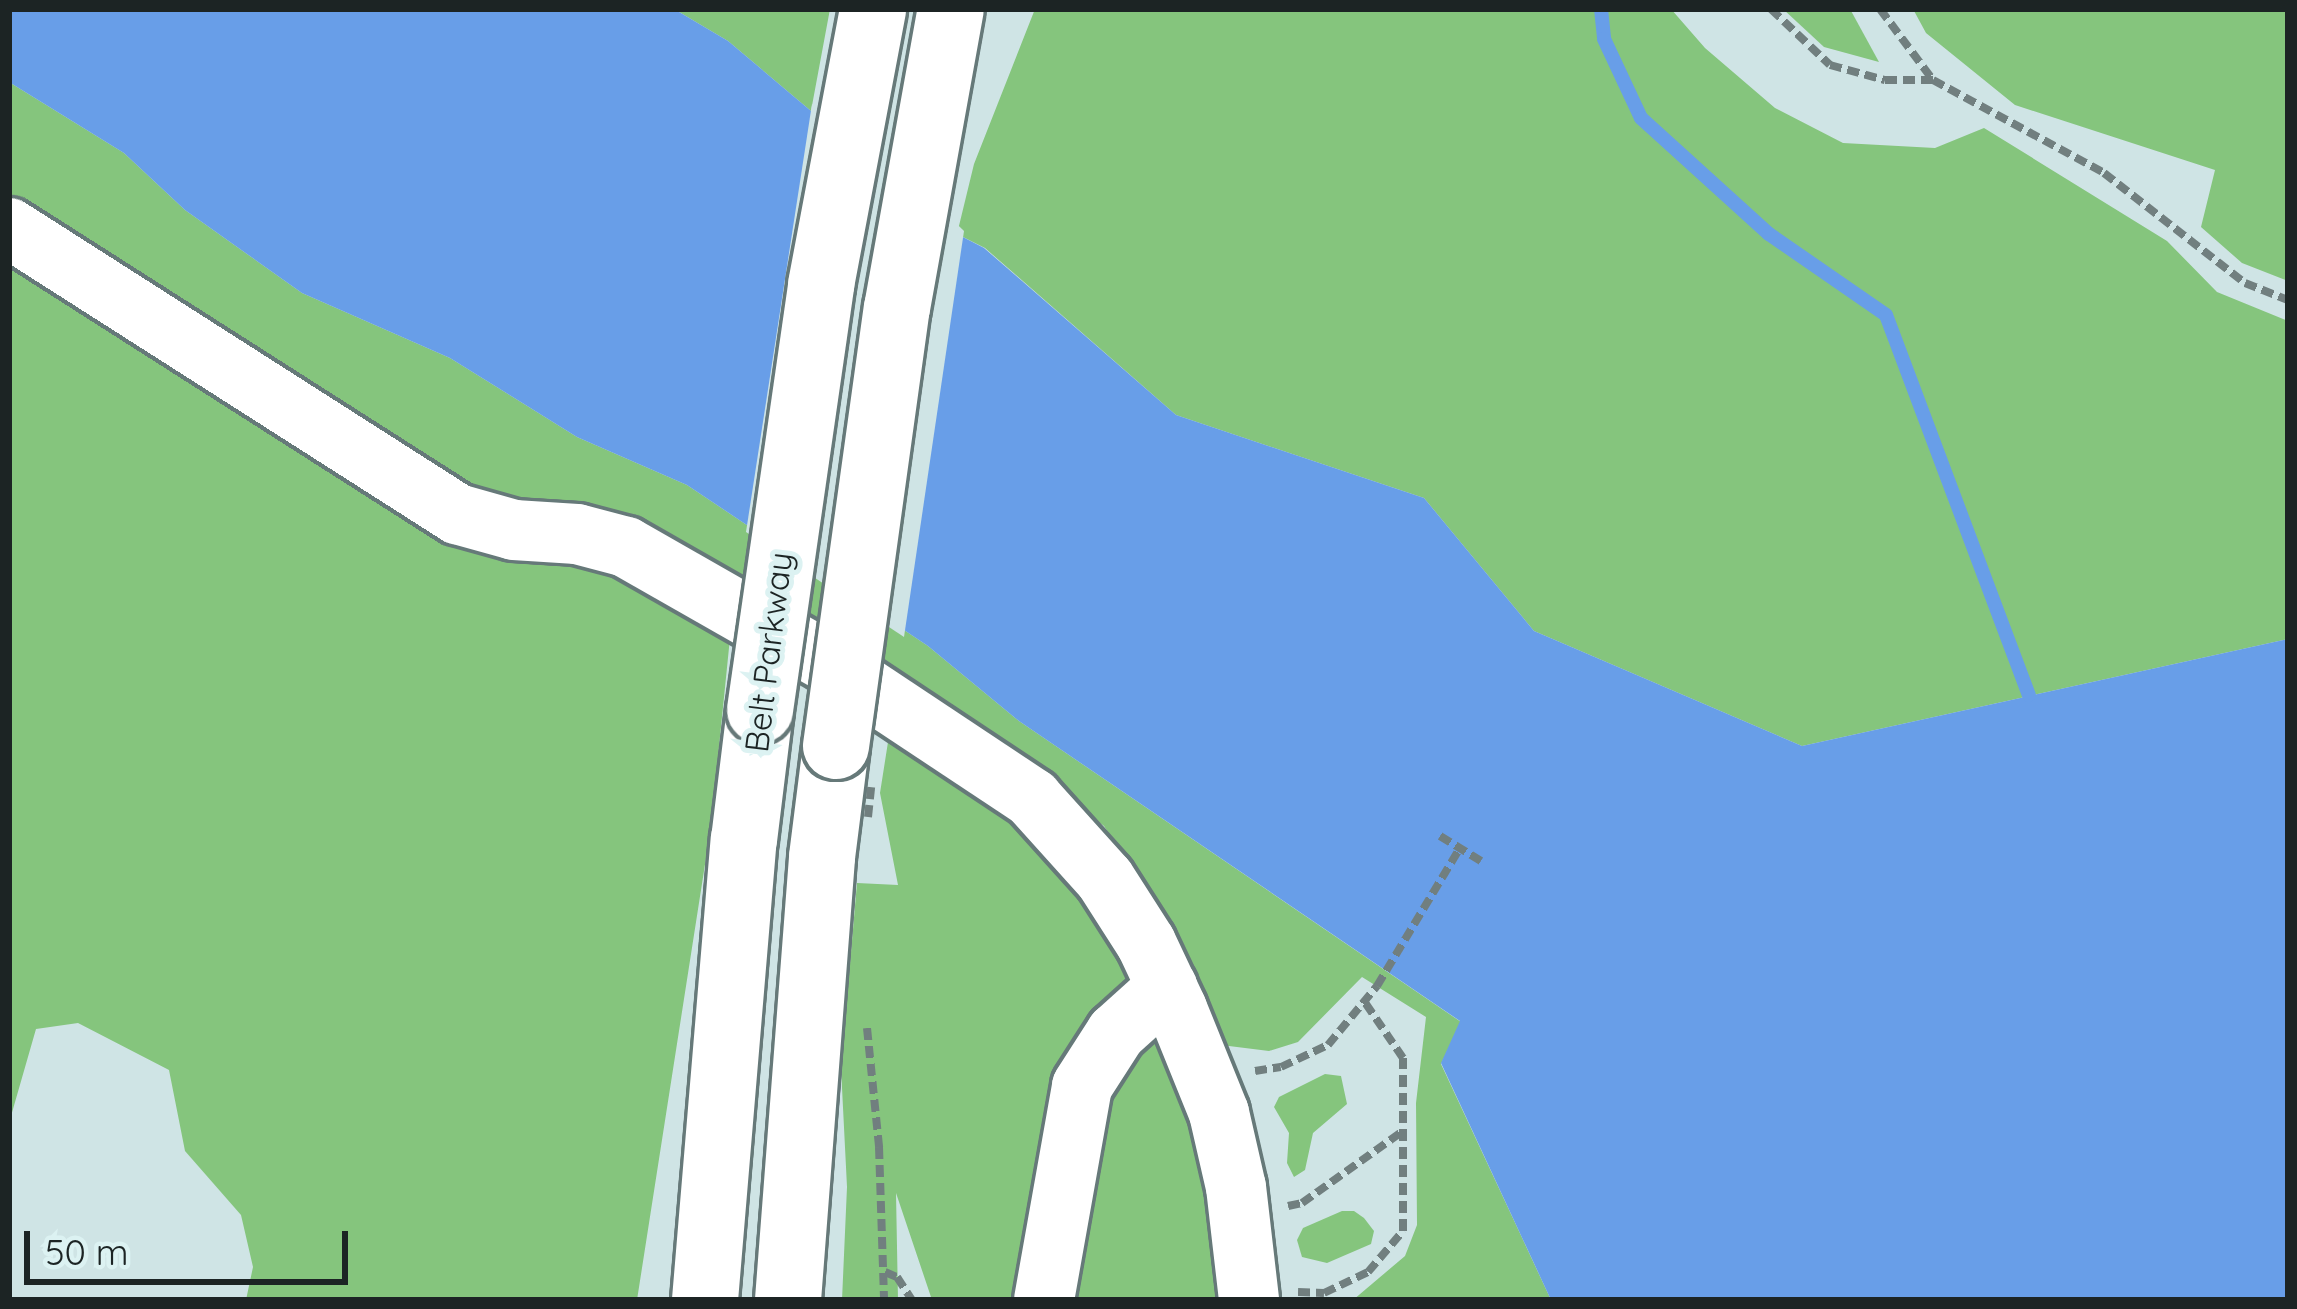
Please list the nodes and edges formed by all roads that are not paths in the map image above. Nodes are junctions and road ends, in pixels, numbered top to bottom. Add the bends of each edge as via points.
1 (873, 9) edge
2 (951, 9) edge
3 (9, 228) edge
4 (1167, 988) junction
5 (1249, 1295) edge
6 (704, 1300) edge
7 (790, 1300) edge
8 (1044, 1300) edge

1 - 6 highway, Belt Parkway, bridge via 818,307 760,710
2 - 7 highway, bridge via 897,308 822,856
3 - 4 street via 457,514 626,547 788,638 992,770 1032,798 1105,879
4 - 5 street via 1219,1113
4 - 8 street via 1116,1033 1082,1086

